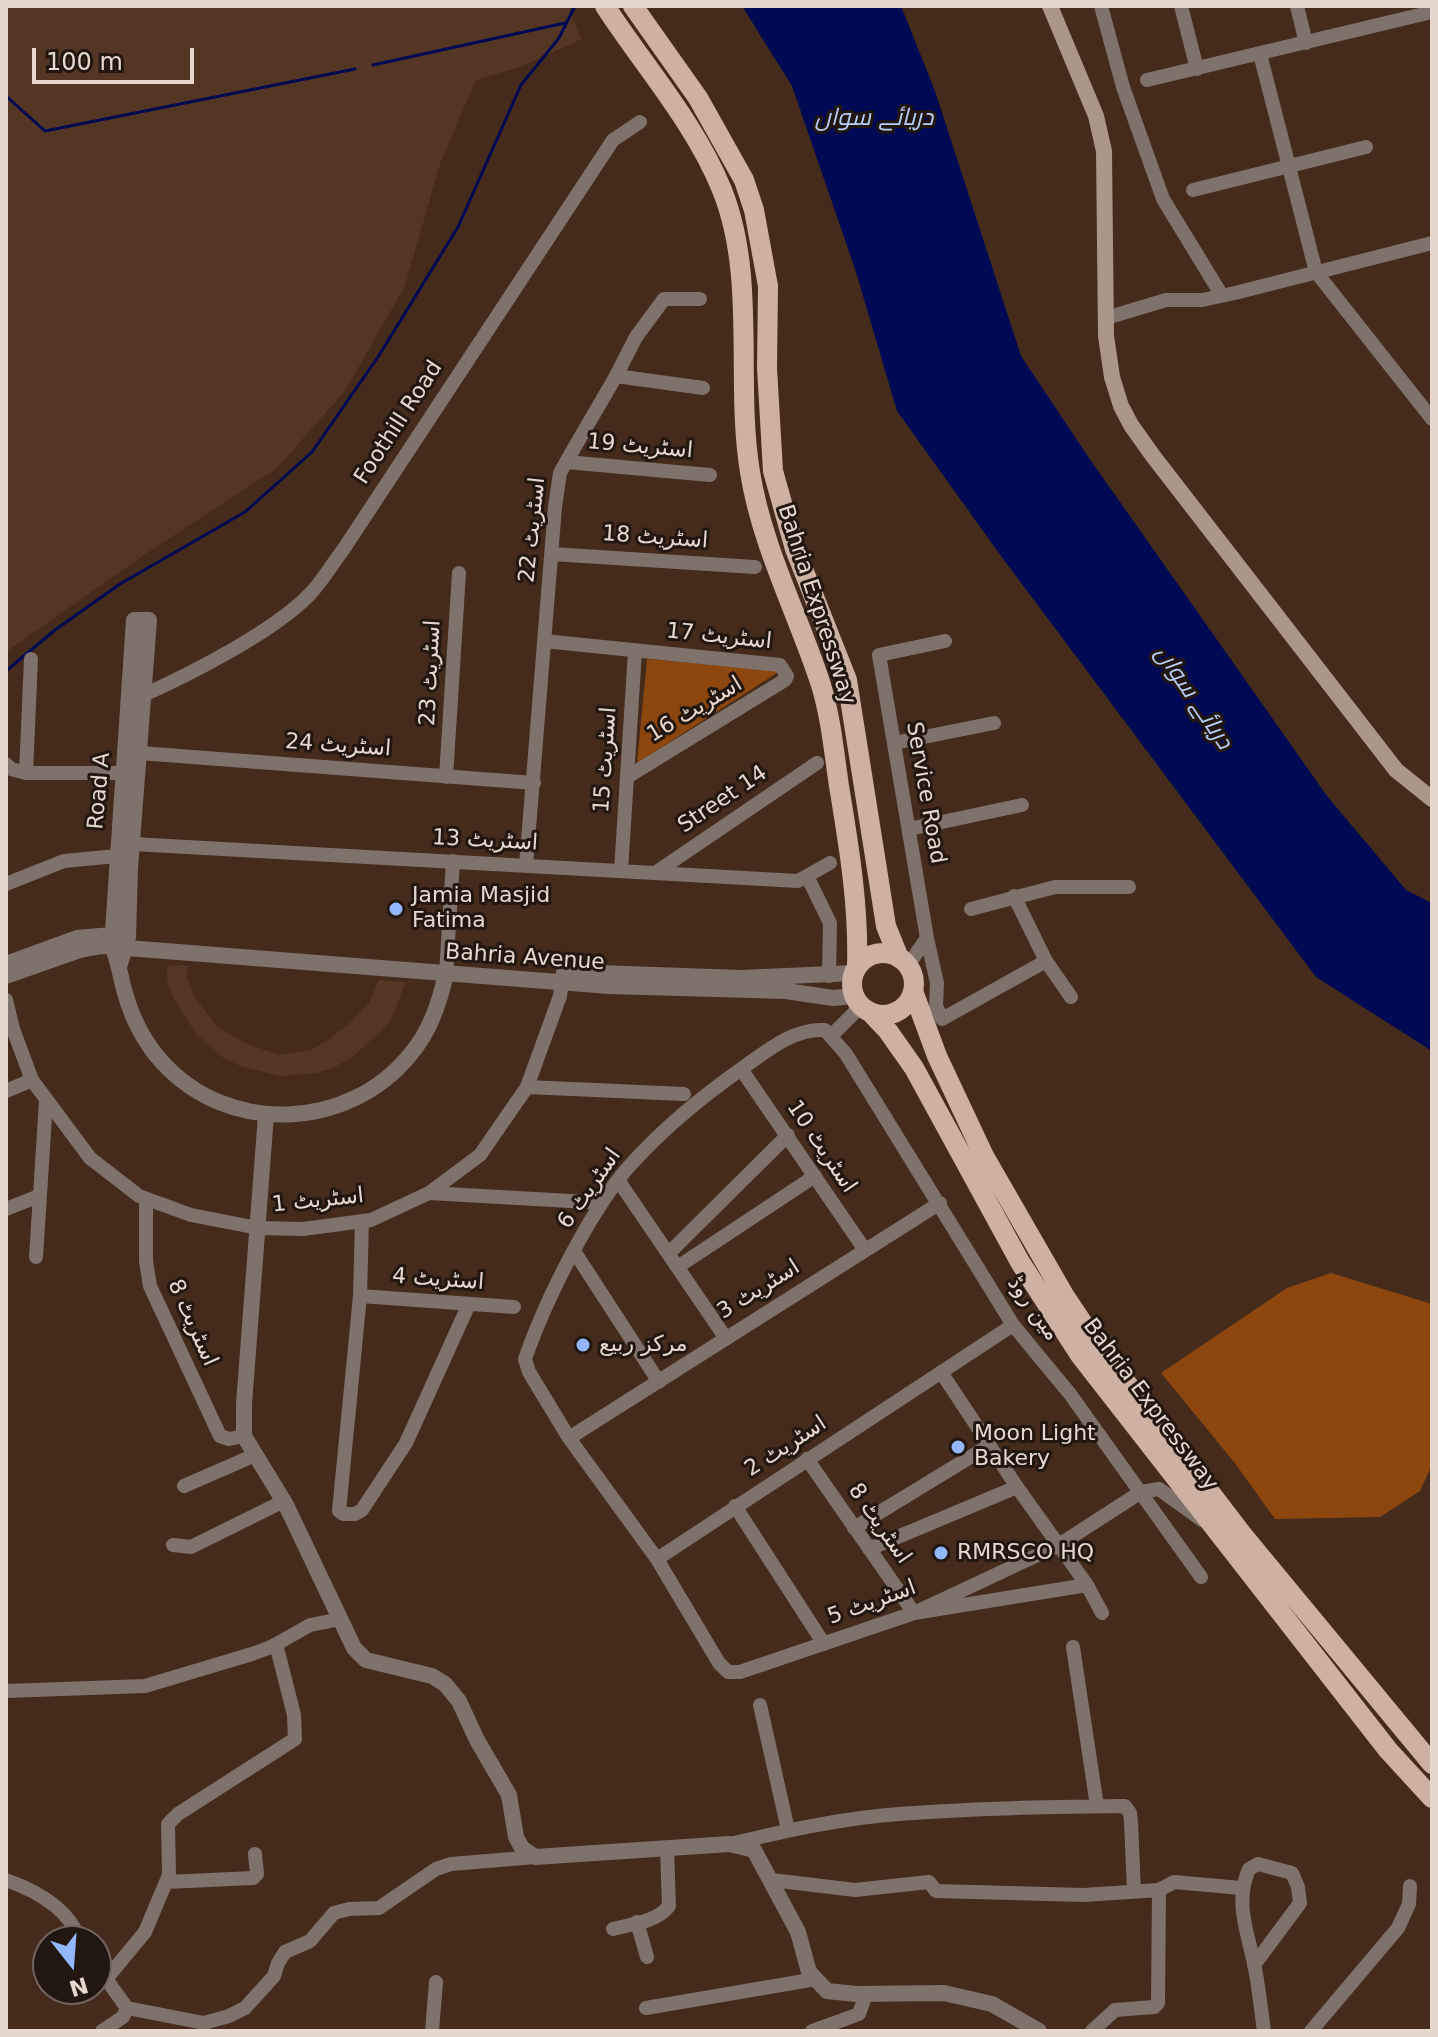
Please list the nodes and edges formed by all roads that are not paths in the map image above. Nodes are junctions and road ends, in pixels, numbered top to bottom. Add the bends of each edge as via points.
1 (605, 6) edge
2 (633, 6) edge
3 (1050, 6) edge
4 (1101, 6) edge
5 (1181, 6) edge
6 (1297, 6) edge
7 (1411, 11) edge
8 (1432, 12) edge
9 (1306, 43) junction
10 (1260, 54) junction
11 (1197, 69) junction
12 (1147, 80) dead end
13 (640, 122) dead end
14 (1366, 147) dead end
15 (1288, 165) junction
16 (1193, 190) dead end
17 (1432, 243) edge
18 (1316, 272) junction
19 (1221, 294) junction
20 (700, 299) dead end
21 (1106, 318) junction
22 (616, 376) junction
23 (703, 388) dead end
24 (1432, 419) edge
25 (566, 462) junction
26 (710, 475) dead end
27 (552, 554) junction
28 (755, 567) dead end
29 (459, 573) dead end
30 (544, 641) junction
31 (945, 641) dead end
32 (635, 651) junction
33 (31, 659) dead end
34 (785, 680) joint
35 (144, 695) junction
36 (994, 723) dead end
37 (894, 743) junction
38 (140, 753) junction
39 (817, 763) dead end
40 (6, 764) edge
41 (26, 773) junction
42 (131, 773) junction
43 (446, 777) junction
44 (627, 777) junction
45 (534, 783) junction
46 (1432, 799) edge
47 (1022, 805) dead end
48 (909, 829) junction
49 (133, 844) junction
50 (117, 856) junction
51 (453, 861) junction
52 (830, 863) dead end
53 (526, 865) junction
54 (621, 871) junction
55 (654, 873) junction
56 (807, 876) junction
57 (6, 884) edge
58 (1129, 887) dead end
59 (1014, 896) junction
60 (971, 909) dead end
61 (927, 938) junction
62 (120, 941) junction
63 (902, 961) junction
64 (1046, 961) junction
65 (6, 964) edge
66 (446, 968) junction
67 (856, 970) junction
68 (6, 976) edge
69 (829, 976) junction
70 (562, 977) junction
71 (913, 991) junction
72 (1071, 997) dead end
73 (6, 1000) edge
74 (862, 1005) junction
75 (831, 1036) junction
76 (741, 1069) junction
77 (32, 1080) junction
78 (527, 1087) junction
79 (6, 1091) edge
80 (684, 1094) dead end
81 (46, 1101) junction
82 (266, 1115) junction
83 (788, 1135) junction
84 (815, 1176) junction
85 (618, 1180) junction
86 (429, 1193) junction
87 (39, 1196) junction
88 (146, 1199) junction
89 (588, 1202) dead end
90 (940, 1203) junction
91 (6, 1209) edge
92 (362, 1221) junction
93 (258, 1228) junction
94 (865, 1250) junction
95 (574, 1251) junction
96 (669, 1253) junction
97 (36, 1257) dead end
98 (679, 1266) junction
99 (360, 1296) junction
100 (469, 1304) junction
101 (514, 1307) dead end
102 (1013, 1325) junction
103 (725, 1337) junction
104 (941, 1372) junction
105 (659, 1382) junction
106 (244, 1436) junction
107 (569, 1438) junction
108 (990, 1445) junction
109 (255, 1455) junction
110 (807, 1459) junction
111 (184, 1486) dead end
112 (1017, 1487) junction
113 (1141, 1492) junction
114 (284, 1501) junction
115 (735, 1506) junction
116 (854, 1528) junction
117 (1214, 1530) junction
118 (173, 1545) dead end
119 (1059, 1545) junction
120 (869, 1549) junction
121 (657, 1559) junction
122 (1201, 1577) dead end
123 (1087, 1585) junction
124 (914, 1613) junction
125 (1102, 1613) dead end
126 (341, 1619) junction
127 (276, 1644) junction
128 (824, 1644) junction
129 (1073, 1647) dead end
130 (6, 1691) edge
131 (760, 1705) dead end
132 (1432, 1764) edge
133 (1432, 1798) edge
134 (1097, 1806) junction
135 (788, 1830) junction
136 (730, 1844) junction
137 (667, 1848) junction
138 (255, 1854) dead end
139 (535, 1857) junction
140 (6, 1880) edge
141 (772, 1880) junction
142 (166, 1882) junction
143 (1410, 1886) dead end
144 (1241, 1888) junction
145 (1159, 1890) junction
146 (1134, 1891) junction
147 (637, 1922) junction
148 (75, 1925) edge
149 (613, 1929) dead end
150 (647, 1957) dead end
151 (1254, 1965) junction
152 (112, 1972) edge
153 (816, 1979) junction
154 (436, 1982) dead end
155 (112, 1986) edge
156 (866, 1994) junction
157 (127, 2008) junction
158 (646, 2008) dead end
159 (849, 2025) edge
160 (102, 2031) edge
161 (432, 2031) edge
162 (812, 2031) edge
163 (1039, 2031) edge
164 (1092, 2031) edge
165 (1264, 2031) edge
166 (1311, 2031) edge

1 - 67 main road, Bahria Expressway via 723,191 744,313 743,403 751,477 773,560 829,717 854,879
2 - 63 main road, Bahria Expressway via 726,145 754,210 768,286 773,471 795,549 847,680 884,914
3 - 21 main road via 1096,116 1104,151
4 - 19 street via 1163,199
5 - 11 street
6 - 9 street
7 - 8 street
7 - 9 street
9 - 10 street
10 - 11 street
10 - 15 street
11 - 12 street
13 - 35 street, Foothill Road via 613,140 309,595 274,623
14 - 15 street
15 - 16 street
15 - 18 street
17 - 18 street
18 - 19 street
18 - 24 street
19 - 21 street via 1166,300
20 - 22 street, اسٹریٹ 22 via 664,299
21 - 46 main road via 1112,377 1131,425 1386,758
22 - 23 street
22 - 25 street, اسٹریٹ 22
25 - 26 street, اسٹریٹ 19
25 - 27 street, اسٹریٹ 22 via 560,473
27 - 28 street, اسٹریٹ 18
27 - 30 street, اسٹریٹ 22
29 - 43 street, اسٹریٹ 23
30 - 32 street
30 - 45 street, اسٹریٹ 22
31 - 37 street, Service Road via 879,655
32 - 34 street, اسٹریٹ 17 via 780,665
32 - 44 street, اسٹریٹ 15
33 - 41 street
34 - 44 street, اسٹریٹ 16
35 - 38 street, Road A
35 - 42 street, Road A via 141,620
36 - 37 street
37 - 48 street, Service Road
38 - 42 street, Road A
38 - 43 street, اسٹریٹ 24
39 - 55 street, Street 14
40 - 41 street
41 - 42 street
42 - 49 street, Road A
42 - 50 street, Road A
43 - 45 street, اسٹریٹ 24
44 - 54 street, اسٹریٹ 15
45 - 53 street, اسٹریٹ 22
47 - 48 street
48 - 61 street, Service Road
49 - 51 street, اسٹریٹ 13
49 - 62 street, Road A
50 - 57 street via 64,861
50 - 62 street, Road A
51 - 53 street, اسٹریٹ 13
51 - 66 street
52 - 56 street, اسٹریٹ 13
53 - 54 street, اسٹریٹ 13
54 - 55 street, اسٹریٹ 13
55 - 56 street, اسٹریٹ 13 via 798,881
56 - 69 street via 830,923
58 - 59 street via 1055,887
59 - 60 street
59 - 64 street
61 - 63 street via 913,958
61 - 64 street, Service Road via 942,1019
62 - 65 street, Bahria Avenue via 77,938
62 - 66 street, Bahria Avenue
62 - 68 street, Bahria Avenue
62 - 82 street, Road A via 131,1012 162,1062 209,1098
63 - 67 main road via 877,954
63 - 71 main road via 913,976
64 - 72 street
66 - 70 street, Bahria Avenue
66 - 82 street, Road A via 428,1029 387,1079 330,1109
67 - 69 street, Bahria Avenue
67 - 74 main road via 852,984
69 - 70 street, Bahria Avenue
70 - 74 street, Bahria Avenue via 609,986 797,992
70 - 78 street, اسٹریٹ 1
71 - 74 main road via 902,1009 892,1014
71 - 132 main road, Bahria Expressway via 984,1156 1096,1343 1242,1534
73 - 77 street, اسٹریٹ 1
74 - 75 street
74 - 117 main road, Bahria Expressway via 914,1068 1046,1306
75 - 76 street, اسٹریٹ 6 via 810,1029 777,1043
75 - 90 street, مین روڈ
76 - 83 street, اسٹریٹ 10
76 - 85 street, اسٹریٹ 6 via 675,1120
77 - 79 street
77 - 81 street, اسٹریٹ 1
78 - 80 street
78 - 86 street, اسٹریٹ 1 via 480,1155
81 - 87 street
81 - 88 street, اسٹریٹ 1 via 90,1158
82 - 93 street
83 - 84 street, اسٹریٹ 10
83 - 96 street
84 - 94 street, اسٹریٹ 10
84 - 98 street
85 - 95 street, اسٹریٹ 6
85 - 96 street
86 - 89 street
86 - 92 street, اسٹریٹ 1
87 - 91 street
87 - 97 street
88 - 93 street, اسٹریٹ 1 via 191,1215
88 - 106 street, اسٹریٹ 8 via 150,1286 220,1436
90 - 94 street, اسٹریٹ 3
90 - 102 street, مین روڈ
92 - 93 street, اسٹریٹ 1 via 303,1229
92 - 99 street
93 - 106 street
94 - 103 street, اسٹریٹ 3
95 - 105 street
95 - 107 street, اسٹریٹ 6 via 525,1359
96 - 98 street
98 - 103 street
99 - 100 street, اسٹریٹ 4
99 - 100 street via 339,1511 350,1515 362,1510 406,1443
100 - 101 street, اسٹریٹ 4
102 - 104 street, اسٹریٹ 2
102 - 113 street, مین روڈ
103 - 105 street, اسٹریٹ 3
104 - 108 street
104 - 110 street, اسٹریٹ 2
105 - 107 street, اسٹریٹ 3
106 - 109 street
107 - 121 street
108 - 112 street
108 - 116 street
109 - 111 street
109 - 114 street
110 - 115 street, اسٹریٹ 2
110 - 116 street, اسٹریٹ 8
112 - 119 street
112 - 120 street
113 - 117 street via 1159,1489
113 - 119 street, اسٹریٹ 5
113 - 122 street, مین روڈ
114 - 118 street via 191,1547
114 - 126 street
115 - 121 street, اسٹریٹ 2
115 - 128 street
116 - 120 street, اسٹریٹ 8
117 - 133 main road, Bahria Expressway
119 - 123 street
119 - 124 street, اسٹریٹ 5
120 - 124 street, اسٹریٹ 8
121 - 128 street, اسٹریٹ 5 via 728,1672
123 - 124 street
123 - 125 street
124 - 128 street, اسٹریٹ 5
126 - 127 street via 310,1625
126 - 139 street via 366,1660 432,1676 459,1701 509,1795 516,1837
127 - 130 street via 145,1686
127 - 142 street via 295,1739 168,1824
129 - 134 street
131 - 135 street
134 - 135 street via 896,1814
134 - 146 street via 1125,1806 1130,1813
135 - 136 street
136 - 137 street
136 - 141 street via 754,1850
137 - 139 street
137 - 147 street via 669,1906 658,1916
138 - 142 street via 253,1878
139 - 157 street via 451,1864 379,1908 334,1913 310,1941 285,1952 274,1976 245,2008 229,2016 204,2023
140 - 148 street via 58,1907
141 - 146 street via 855,1890 929,1882 936,1891
141 - 153 street
142 - 152 street via 145,1932
143 - 166 street via 1398,1928
144 - 145 street via 1174,1882
144 - 151 street
144 - 151 street via 1249,1869 1258,1864 1292,1873 1298,1887 1295,1913
145 - 146 street
145 - 164 street via 1158,2003 1115,2010
147 - 149 street
147 - 150 street
151 - 165 street
153 - 156 street via 827,1991
153 - 158 street
154 - 161 street
155 - 157 street
156 - 159 street via 862,2010
156 - 163 street via 944,1993 992,2004
157 - 160 street
159 - 162 street

